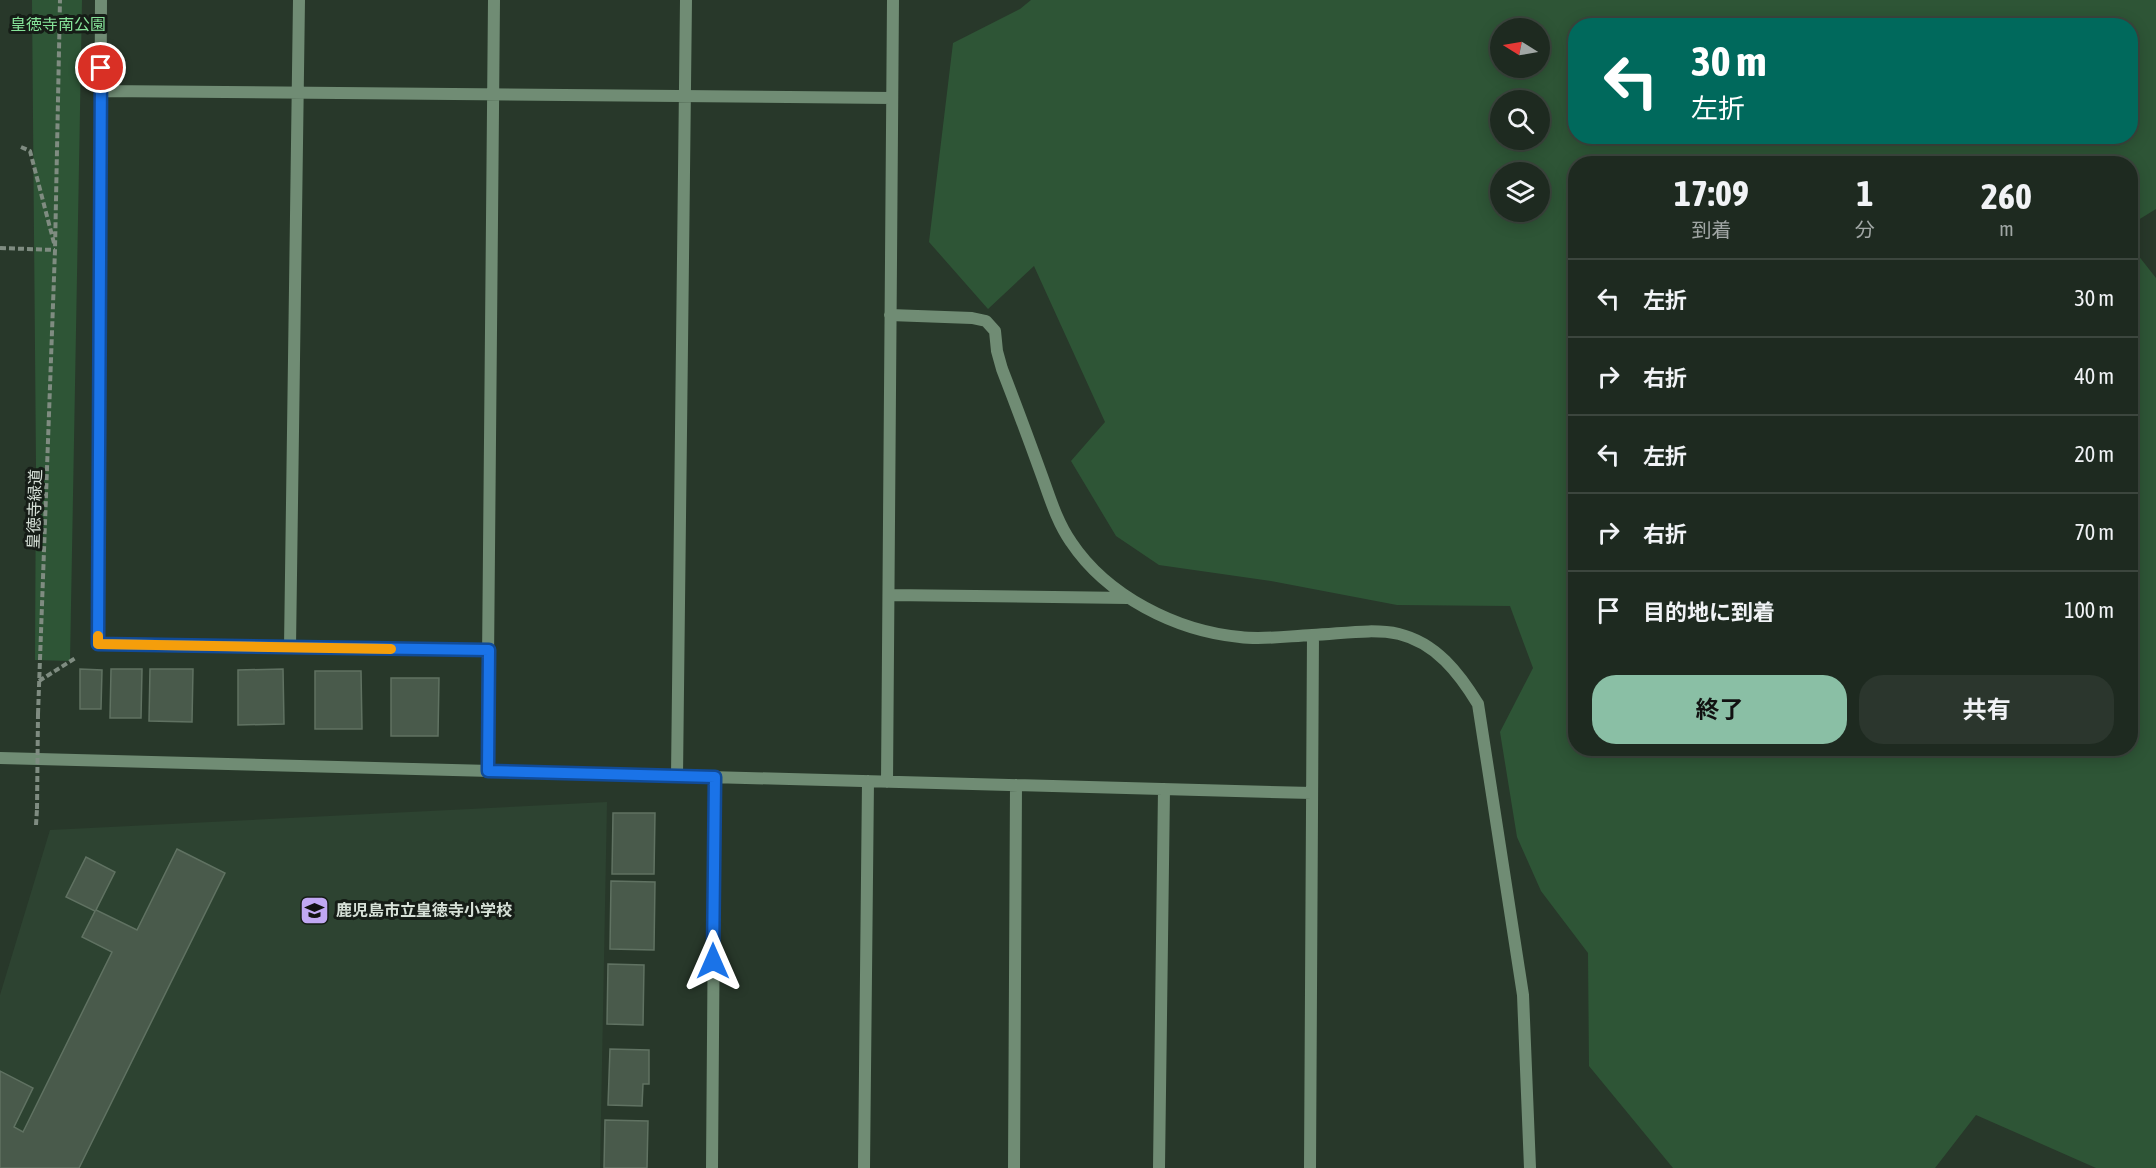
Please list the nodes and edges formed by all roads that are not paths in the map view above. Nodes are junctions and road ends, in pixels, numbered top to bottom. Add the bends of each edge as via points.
1 (101, 0) edge
2 (299, 0) edge
3 (494, 0) edge
4 (686, 0) edge
5 (893, 0) edge
6 (101, 91) junction
7 (298, 93) junction
8 (493, 94) junction
9 (685, 96) junction
10 (892, 98) junction
11 (891, 315) junction
12 (889, 595) junction
13 (1129, 598) junction
14 (1313, 635) junction
15 (290, 647) junction
16 (489, 650) junction
17 (0, 758) edge
18 (488, 771) junction
19 (677, 776) junction
20 (715, 777) junction
21 (868, 781) junction
22 (887, 782) junction
23 (1016, 785) junction
24 (1164, 789) junction
25 (1312, 793) junction
26 (712, 1168) edge
27 (864, 1168) edge
28 (1014, 1168) edge
29 (1159, 1168) edge
30 (1310, 1168) edge
31 (1530, 1168) edge

1 - 6 street
2 - 7 street
3 - 8 street
4 - 9 street
5 - 10 street
6 - 7 street
6 - 15 street via 98,644
7 - 8 street
7 - 15 street
8 - 9 street
8 - 16 street
9 - 10 street
9 - 19 street
10 - 11 street
11 - 12 street
11 - 13 street via 972,318 986,321 995,331 1002,369 1056,514 1071,542
12 - 13 street
12 - 22 street
13 - 14 street via 1215,634 1242,638
14 - 25 street
14 - 31 street via 1399,634 1423,644 1443,657 1478,704 1522,995
15 - 16 street
16 - 18 street
17 - 18 street
18 - 19 street
19 - 20 street
20 - 21 street
20 - 26 street
21 - 22 street
21 - 27 street
22 - 23 street
23 - 24 street
23 - 28 street
24 - 25 street
24 - 29 street
25 - 30 street

